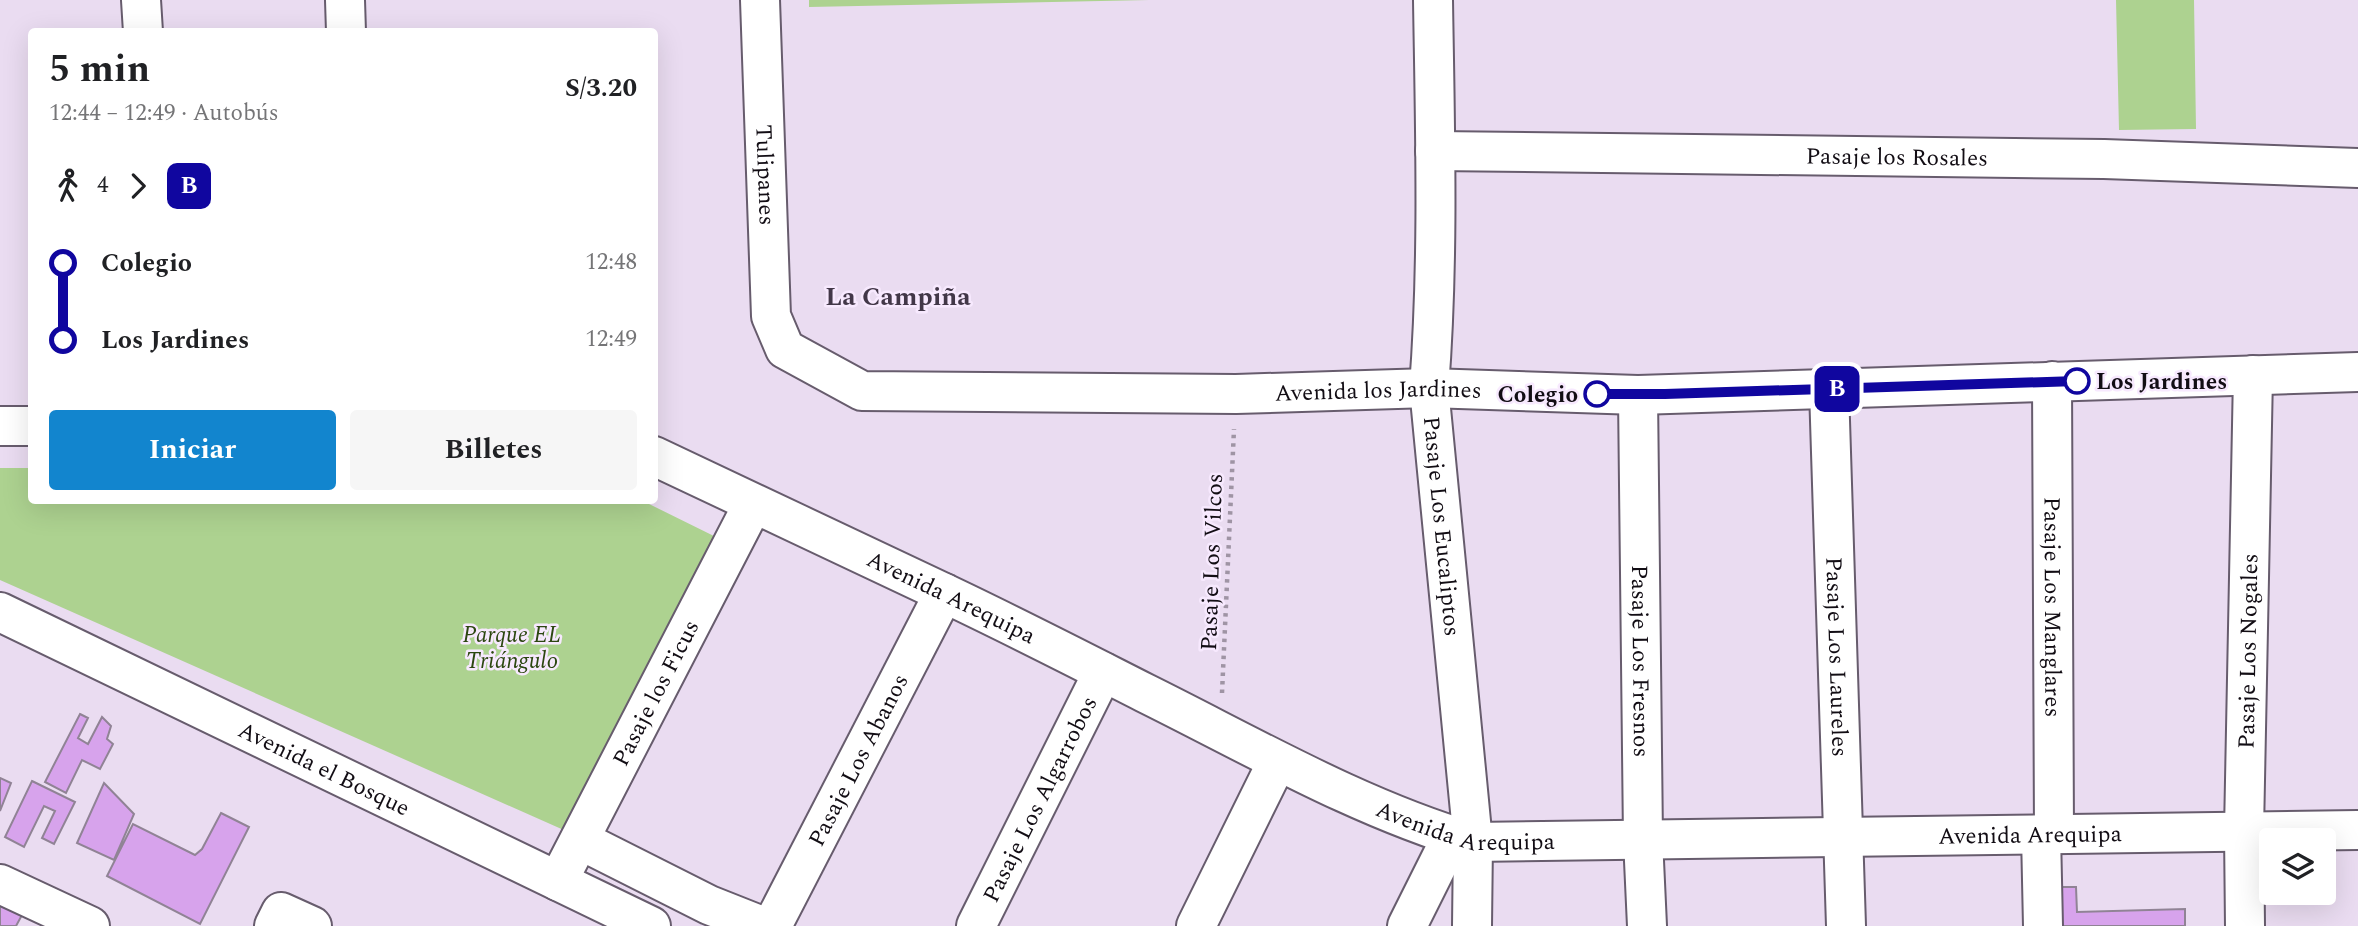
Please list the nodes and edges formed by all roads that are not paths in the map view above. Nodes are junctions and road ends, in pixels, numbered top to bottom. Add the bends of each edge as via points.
1 (141, 0) edge
2 (345, 0) edge
3 (760, 0) edge
4 (1433, 0) edge
5 (143, 28) edge
6 (346, 28) edge
7 (1435, 151) junction
8 (2358, 168) edge
9 (785, 349) joint
10 (2358, 372) edge
11 (2253, 375) junction
12 (2052, 381) junction
13 (1429, 388) junction
14 (1829, 389) junction
15 (1638, 395) junction
16 (0, 426) edge
17 (28, 426) edge
18 (658, 458) edge
19 (753, 504) junction
20 (944, 593) junction
21 (0, 612) edge
22 (1103, 672) junction
23 (1277, 762) junction
24 (2358, 830) edge
25 (2244, 831) junction
26 (2048, 834) junction
27 (1845, 836) junction
28 (580, 839) junction
29 (1462, 839) junction
30 (1643, 839) junction
31 (558, 881) junction
32 (0, 884) edge
33 (704, 916) edge
34 (90, 926) edge
35 (274, 926) edge
36 (312, 926) edge
37 (651, 926) edge
38 (762, 926) edge
39 (772, 926) edge
40 (976, 926) edge
41 (1196, 926) edge
42 (1407, 926) edge
43 (1472, 926) edge
44 (1647, 926) edge
45 (1846, 926) edge
46 (2043, 926) edge
47 (2245, 926) edge

1 - 5 street
2 - 6 street
3 - 9 street, Tulipanes via 771,316
4 - 7 street, Pasaje Los Eucaliptos
7 - 8 street, Pasaje los Rosales via 2104,159
7 - 13 street, Pasaje Los Eucaliptos
9 - 13 street, Avenida los Jardines via 862,391 1236,394
10 - 11 street, Avenida los Jardines
11 - 12 street, Avenida los Jardines
11 - 25 street, Pasaje Los Nogales
12 - 14 street, Avenida los Jardines
12 - 26 street, Pasaje Los Manglares
13 - 15 street, Avenida los Jardines
13 - 29 street, Pasaje Los Eucaliptos
14 - 15 street, Avenida los Jardines
14 - 27 street, Pasaje Los Laureles
15 - 30 street, Pasaje Los Fresnos
16 - 17 street
18 - 19 street, Avenida Arequipa
19 - 20 street, Avenida Arequipa
19 - 28 street, Pasaje los Ficus
20 - 22 street, Avenida Arequipa
20 - 39 street, Pasaje Los Abanos
21 - 31 street, Avenida el Bosque
22 - 23 street, Avenida Arequipa
22 - 40 street, Pasaje Los Algarrobos
23 - 29 street, Avenida Arequipa
23 - 41 street
24 - 25 street, Avenida Arequipa
25 - 26 street, Avenida Arequipa
25 - 47 street, Pasaje Los Nogales
26 - 27 street, Avenida Arequipa
26 - 46 street, Pasaje Los Manglares
27 - 30 street, Avenida Arequipa
27 - 45 street, Pasaje Los Laureles
28 - 31 street, Pasaje los Ficus
28 - 33 street
29 - 30 street, Avenida Arequipa
29 - 42 street
29 - 43 street
30 - 44 street, Pasaje Los Fresnos
31 - 37 street, Avenida el Bosque
32 - 34 street
33 - 38 street
35 - 36 street via 281,912

